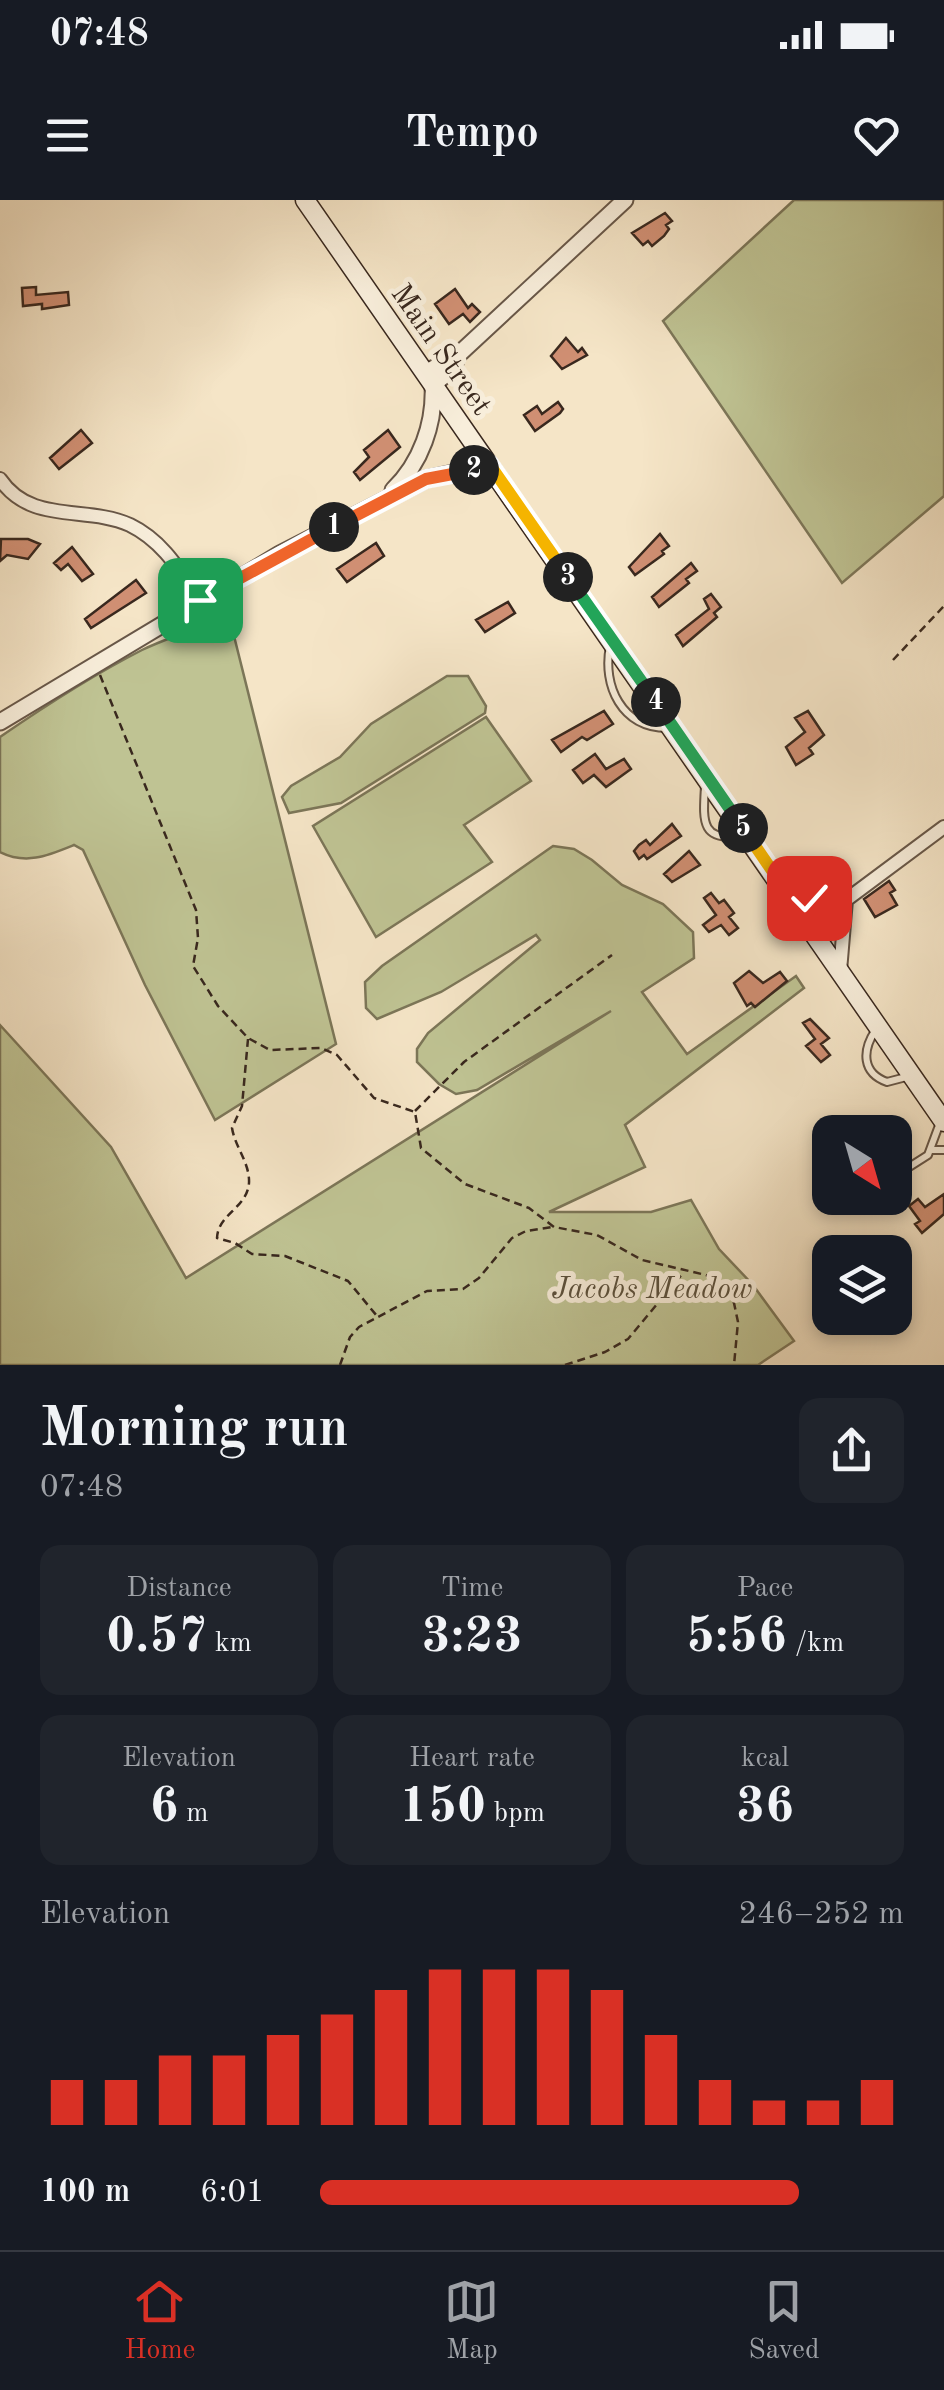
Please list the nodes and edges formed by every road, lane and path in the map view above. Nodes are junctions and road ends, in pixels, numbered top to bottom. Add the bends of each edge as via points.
1 (305, 200) edge
2 (625, 200) edge
3 (429, 379) junction
4 (418, 456) junction
5 (490, 465) junction
6 (445, 473) junction
7 (0, 479) edge
8 (375, 506) junction
9 (200, 600) junction
10 (944, 606) edge
11 (612, 640) junction
12 (893, 660) dead end
13 (95, 664) junction
14 (0, 722) edge
15 (674, 728) junction
16 (706, 775) junction
17 (944, 827) edge
18 (747, 835) junction
19 (788, 894) junction
20 (846, 900) junction
21 (612, 954) dead end
22 (840, 971) junction
23 (878, 1026) junction
24 (248, 1038) junction
25 (912, 1075) junction
26 (415, 1112) junction
27 (943, 1120) edge
28 (932, 1150) junction
29 (944, 1150) edge
30 (912, 1164) edge
31 (554, 1227) junction
32 (684, 1272) junction
33 (378, 1316) junction
34 (340, 1365) edge
35 (565, 1365) edge
36 (734, 1365) edge

1 - 3 main road, Main Street
2 - 3 street via 458,354 452,368
3 - 4 street via 431,420
3 - 5 main road, Main Street
4 - 6 street
4 - 8 street
5 - 6 street
5 - 11 main road, Main Street
6 - 8 street
7 - 9 street via 35,507 106,517 140,530 170,556
8 - 9 street
9 - 13 street
10 - 12 path
11 - 15 main road, Main Street
11 - 15 lane via 609,679 622,708 648,727
13 - 14 street
13 - 24 path via 196,910 193,966
15 - 16 main road, Main Street
16 - 18 main road, Main Street
16 - 18 lane via 709,832
17 - 20 street
18 - 19 main road, Main Street
19 - 20 street
19 - 22 main road, Main Street
20 - 22 street
21 - 26 path via 464,1062
22 - 23 main road, Main Street
23 - 25 main road, Main Street
23 - 25 lane via 867,1044 870,1070 888,1082
24 - 26 path via 270,1050 321,1048 337,1055 374,1098
24 - 33 path via 242,1106 232,1128 250,1178 243,1202 216,1238 348,1281
25 - 27 main road, Main Street
26 - 31 path via 428,1155 465,1184 529,1208
27 - 28 lane
28 - 29 lane
28 - 30 lane
31 - 32 path via 598,1234 642,1260
31 - 33 path via 512,1238 463,1289 427,1292
32 - 35 path via 628,1340
32 - 36 path via 719,1283 734,1303
33 - 34 path via 350,1338

